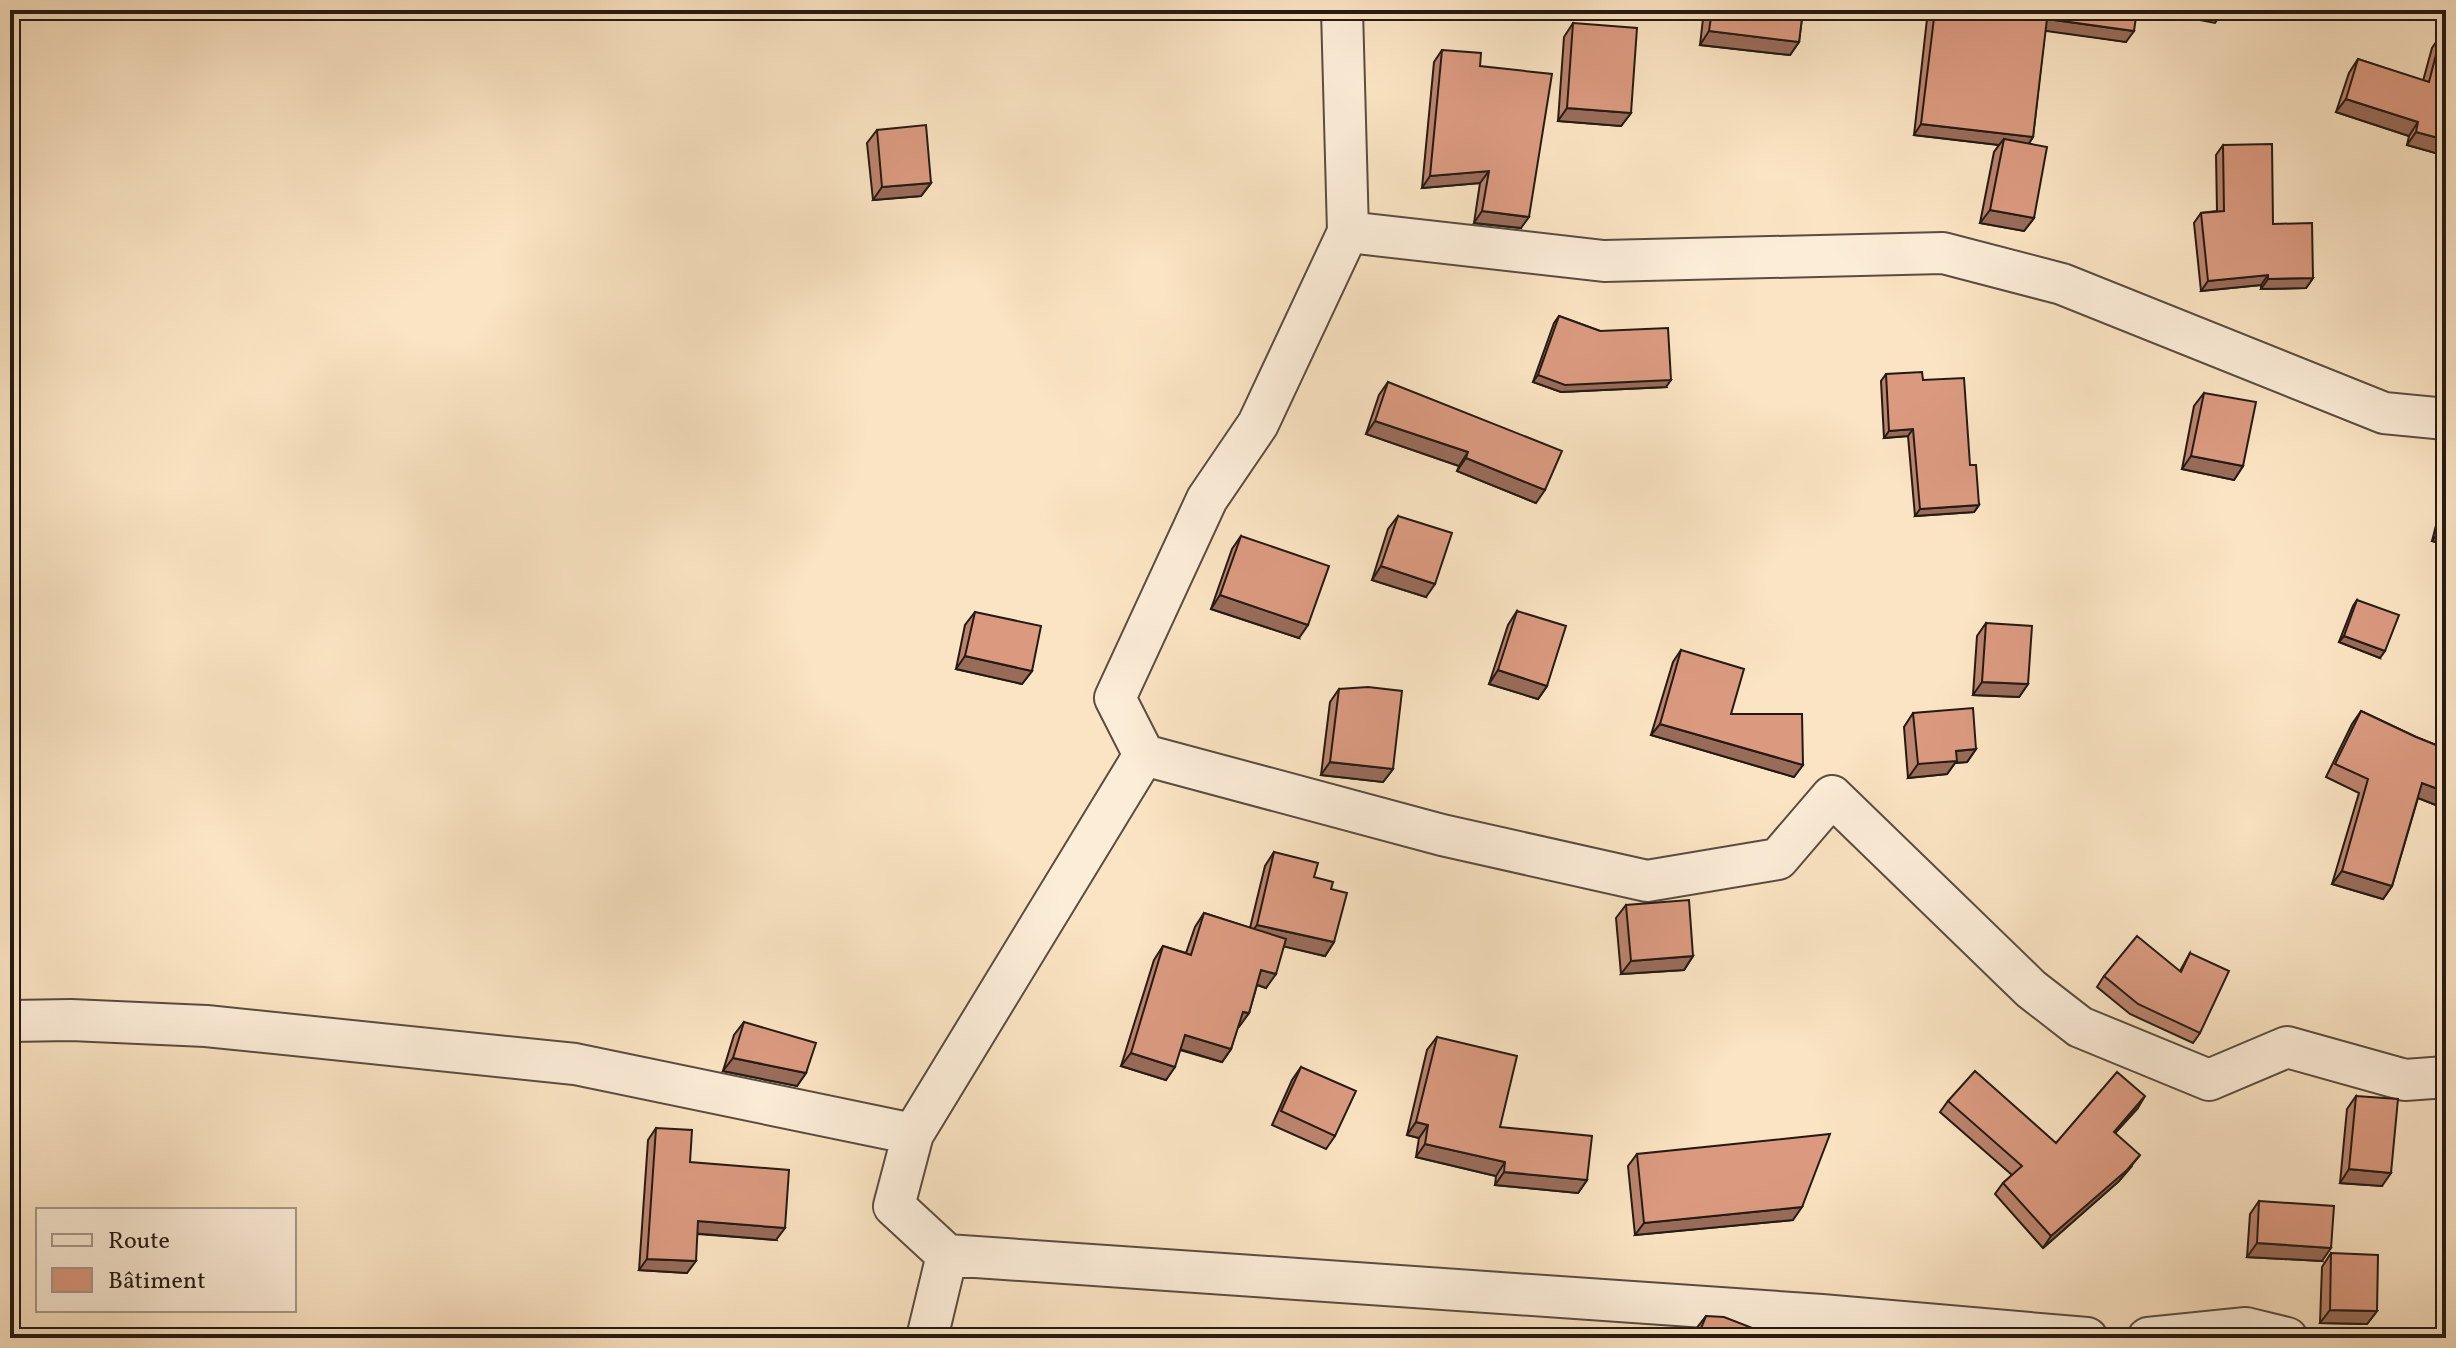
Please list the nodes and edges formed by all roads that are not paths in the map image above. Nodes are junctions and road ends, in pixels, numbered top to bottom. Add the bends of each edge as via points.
1 (1342, 10) edge
2 (1348, 232) junction
3 (2446, 419) edge
4 (1144, 755) junction
5 (10, 1021) edge
6 (2446, 1077) edge
7 (913, 1134) junction
8 (947, 1255) junction
9 (927, 1338) edge
10 (2087, 1338) edge
11 (2148, 1338) edge
12 (2287, 1338) edge

1 - 2 street
2 - 3 street via 1604,261 1943,253 2062,284 2384,413
2 - 4 street via 1258,424 1207,499 1115,698
4 - 6 street via 1442,835 1647,881 1778,859 1832,796 2031,989 2080,1027 2209,1080 2287,1047 2405,1080
4 - 7 street
5 - 7 street via 206,1026 575,1064
7 - 8 street via 894,1206
8 - 9 street
8 - 10 street
11 - 12 street via 2246,1328

